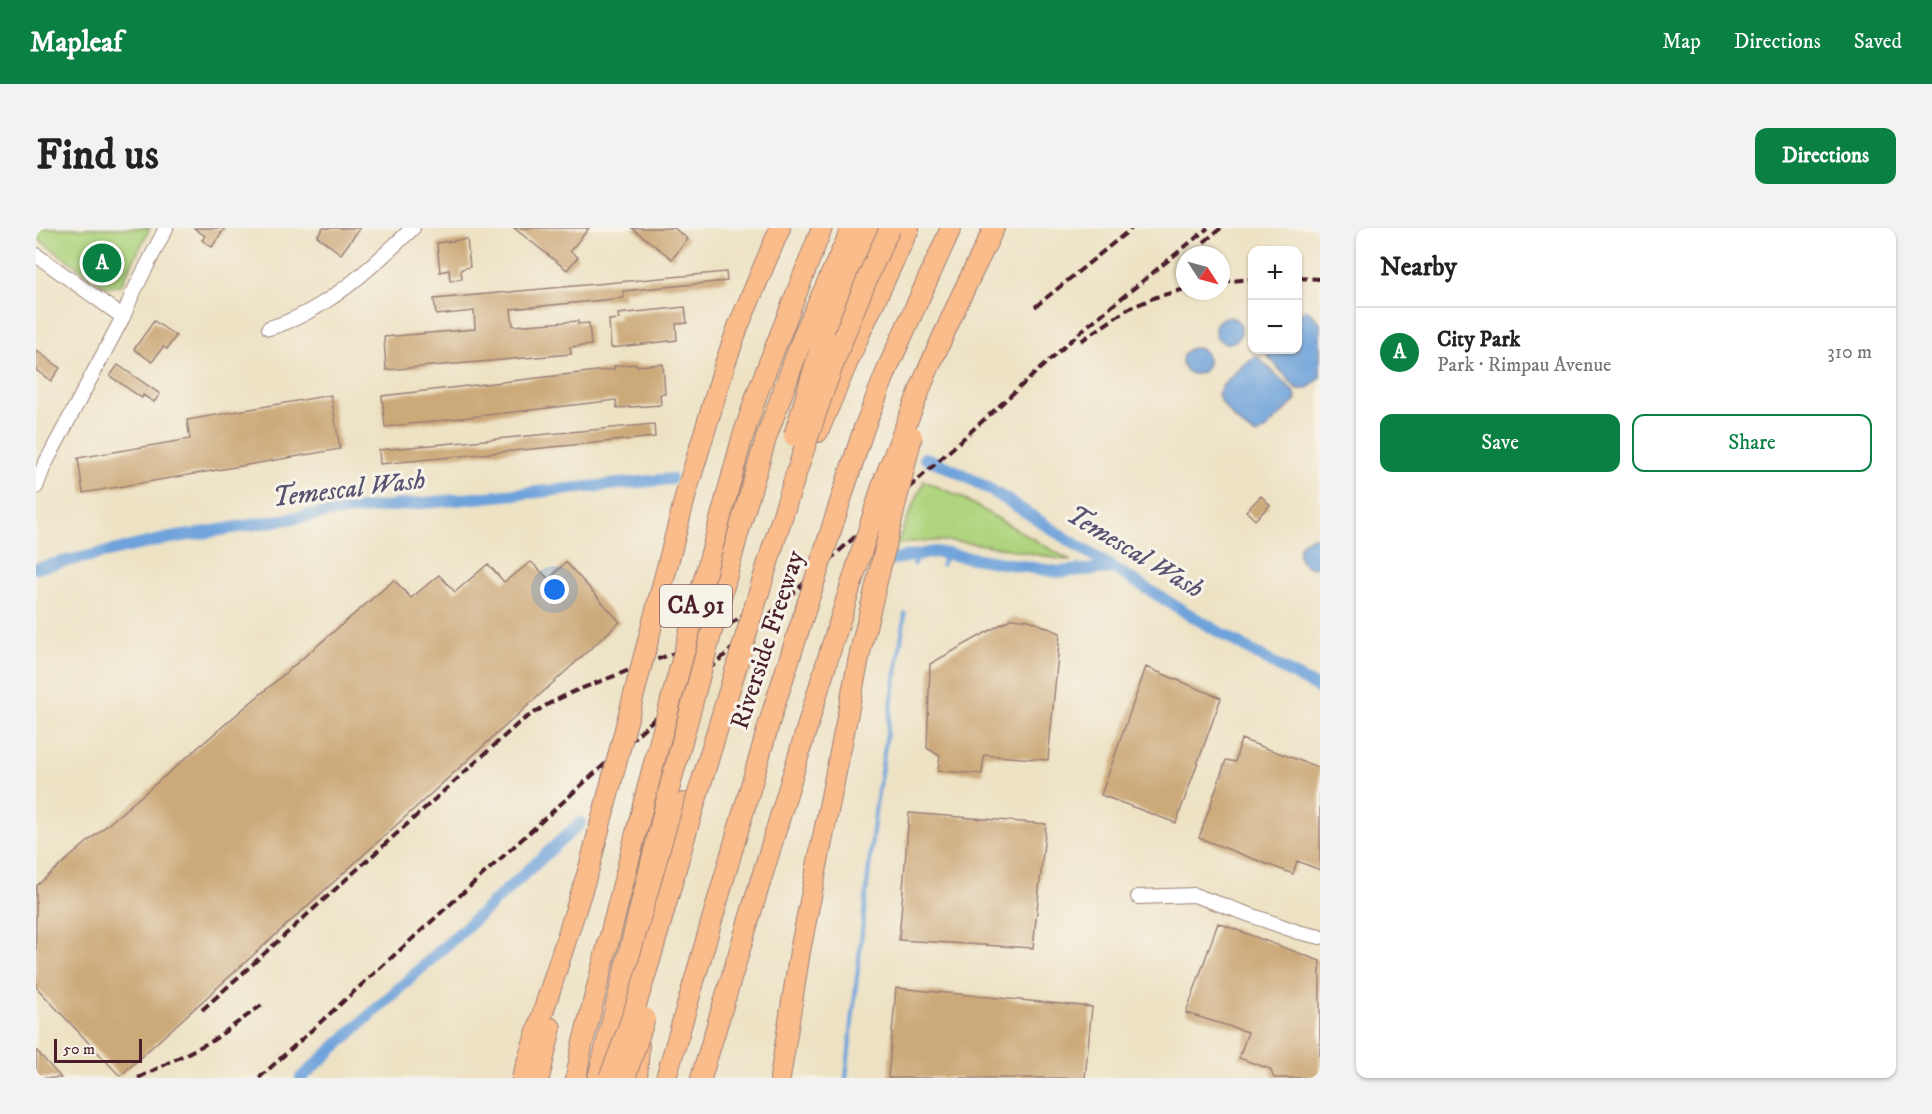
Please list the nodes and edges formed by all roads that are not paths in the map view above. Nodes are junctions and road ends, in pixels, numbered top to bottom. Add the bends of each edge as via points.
1 (166, 228) edge
2 (413, 228) edge
3 (780, 228) edge
4 (822, 228) edge
5 (852, 228) edge
6 (870, 228) edge
7 (890, 228) edge
8 (903, 228) edge
9 (909, 228) edge
10 (951, 228) edge
11 (994, 228) edge
12 (36, 255) edge
13 (123, 317) junction
14 (268, 328) dead end
15 (927, 372) junction
16 (36, 487) edge
17 (693, 805) junction
18 (778, 825) junction
19 (588, 868) junction
20 (1138, 897) dead end
21 (1320, 937) edge
22 (637, 1070) edge
23 (522, 1078) edge
24 (539, 1078) edge
25 (576, 1078) edge
26 (598, 1078) edge
27 (611, 1078) edge
28 (625, 1078) edge
29 (666, 1078) edge
30 (701, 1078) edge
31 (715, 1078) edge
32 (780, 1078) edge

1 - 13 street
2 - 14 street via 323,302 290,322
3 - 19 highway, bridge via 724,364
4 - 25 highway, CA 91, bridge via 742,439 651,774
5 - 26 highway, bridge via 804,334 767,435 671,782
6 - 17 highway, bridge via 824,335
7 - 27 highway, bridge via 811,425
8 - 28 highway, bridge via 832,396
9 - 17 highway via 809,455
10 - 29 highway, Riverside Freeway, bridge via 864,428 773,710
11 - 15 highway
12 - 13 street
13 - 16 street
15 - 18 highway, bridge via 885,477
15 - 32 highway, bridge via 861,648 800,951
17 - 22 highway via 648,995
17 - 27 highway via 624,1016
18 - 30 highway
18 - 31 highway
19 - 23 highway
19 - 24 highway
20 - 21 street via 1194,895

